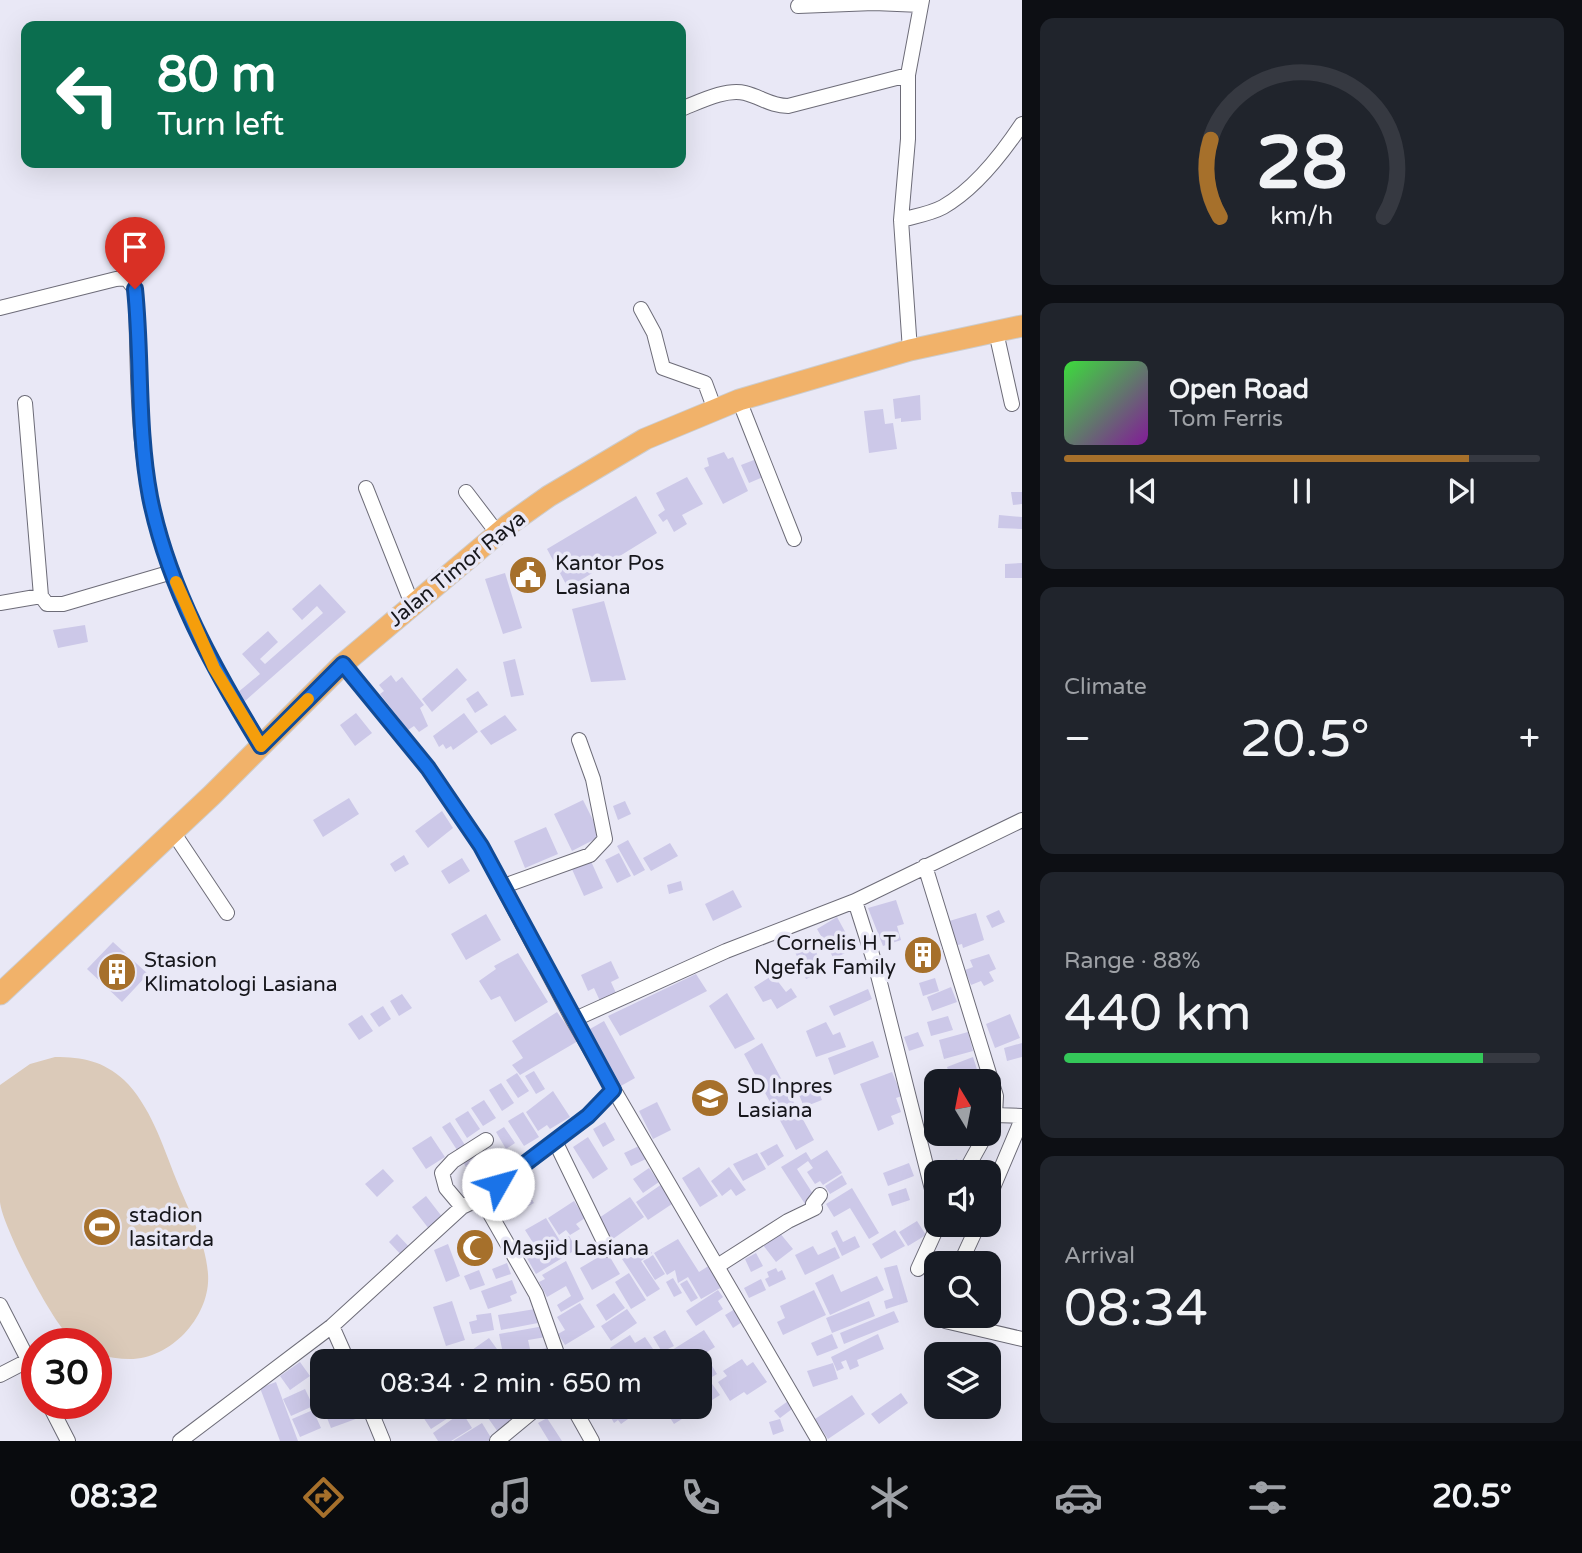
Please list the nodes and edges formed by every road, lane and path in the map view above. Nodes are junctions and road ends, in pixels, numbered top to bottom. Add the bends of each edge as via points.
1 (922, 3) edge
2 (798, 6) dead end
3 (908, 75) junction
4 (686, 107) edge
5 (1022, 124) edge
6 (901, 220) junction
7 (0, 308) edge
8 (641, 309) dead end
9 (1022, 327) edge
10 (996, 332) junction
11 (911, 350) junction
12 (739, 400) junction
13 (25, 403) dead end
14 (1012, 404) dead end
15 (715, 410) junction
16 (366, 488) dead end
17 (466, 492) dead end
18 (498, 534) junction
19 (794, 539) dead end
20 (172, 572) junction
21 (41, 596) junction
22 (0, 603) edge
23 (412, 604) junction
24 (343, 664) junction
25 (579, 740) dead end
26 (261, 746) junction
27 (1022, 820) edge
28 (173, 832) junction
29 (925, 866) junction
30 (504, 886) junction
31 (855, 901) junction
32 (227, 912) dead end
33 (0, 994) edge
34 (573, 1020) junction
35 (988, 1069) edge
36 (613, 1090) junction
37 (1022, 1118) edge
38 (1001, 1121) edge
39 (486, 1140) dead end
40 (555, 1141) junction
41 (925, 1160) edge
42 (1001, 1168) edge
43 (820, 1195) dead end
44 (481, 1198) junction
45 (462, 1207) junction
46 (933, 1237) edge
47 (608, 1250) dead end
48 (719, 1265) junction
49 (918, 1269) dead end
50 (0, 1305) edge
51 (332, 1326) junction
52 (975, 1328) edge
53 (1022, 1339) edge
54 (21, 1345) edge
55 (342, 1349) edge
56 (555, 1349) edge
57 (21, 1364) edge
58 (0, 1375) edge
59 (56, 1419) edge
60 (374, 1419) edge
61 (524, 1419) edge
62 (580, 1419) edge
63 (68, 1441) edge
64 (180, 1441) edge
65 (383, 1441) edge
66 (497, 1441) edge
67 (592, 1441) edge
68 (819, 1441) edge

1 - 2 street
1 - 3 street
3 - 4 street via 788,106 736,92
3 - 6 street
5 - 6 street via 1007,146 953,201
6 - 11 street
7 - 20 street via 103,281 126,278 131,283 150,496
8 - 15 street via 654,333 663,368 705,383
9 - 10 highway, Jalan Timor Raya
10 - 11 highway, Jalan Timor Raya
10 - 14 street
11 - 12 highway, Jalan Timor Raya
12 - 15 highway, Jalan Timor Raya
12 - 19 street
13 - 21 street
15 - 18 highway, Jalan Timor Raya via 604,462
16 - 23 street
17 - 18 street
18 - 23 highway, Jalan Timor Raya
20 - 21 street via 62,604 47,604
20 - 26 street via 214,668
21 - 22 street
23 - 24 highway, Jalan Timor Raya
24 - 26 highway, Jalan Timor Raya
24 - 30 street via 428,768
25 - 30 street via 593,779 605,839 590,855
26 - 28 highway, Jalan Timor Raya
27 - 29 street
28 - 32 street
28 - 33 highway, Jalan Timor Raya
29 - 31 street
29 - 35 street
30 - 34 street
31 - 34 street via 726,951
31 - 41 street
34 - 36 street
36 - 40 street
36 - 48 street
37 - 38 street
37 - 42 street
39 - 45 street via 442,1173 446,1188
40 - 44 street
40 - 47 street
43 - 48 street via 813,1204 816,1208
44 - 45 street
44 - 56 street via 536,1294
45 - 51 street
46 - 49 street
48 - 68 street
50 - 54 street
51 - 55 street
51 - 64 street
52 - 53 street
57 - 58 street
59 - 63 street
60 - 65 street
61 - 66 street
62 - 67 street

